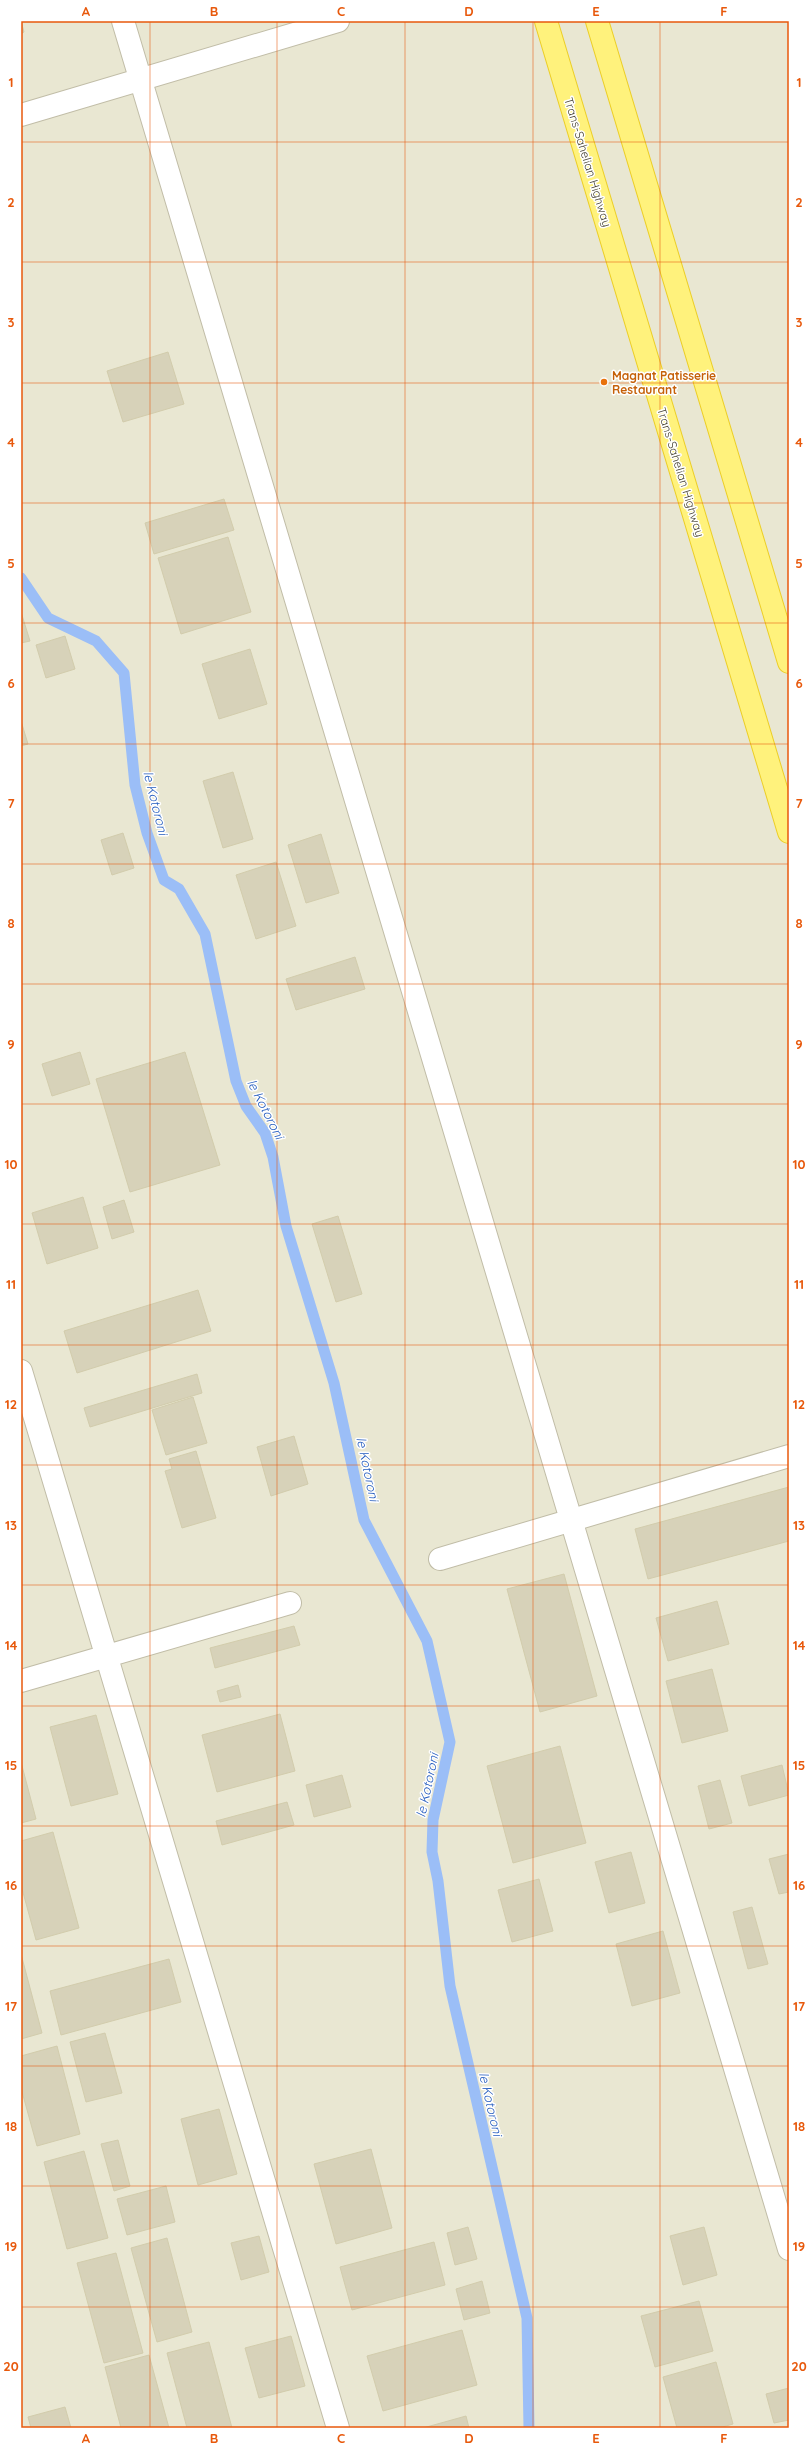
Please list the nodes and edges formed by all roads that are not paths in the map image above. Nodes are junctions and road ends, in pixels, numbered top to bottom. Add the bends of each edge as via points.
1 (123, 21) edge
2 (338, 21) edge
3 (546, 21) edge
4 (597, 21) edge
5 (140, 80) junction
6 (21, 115) edge
7 (789, 662) edge
8 (789, 832) edge
9 (21, 1371) edge
10 (789, 1456) edge
11 (572, 1521) junction
12 (440, 1559) dead end
13 (290, 1603) dead end
14 (105, 1655) junction
15 (21, 1681) edge
16 (789, 2249) edge
17 (338, 2428) edge

1 - 5 street
2 - 5 street
3 - 8 highway, Trans-Sahelian Highway
4 - 7 highway
5 - 6 street
5 - 11 street
9 - 14 street
10 - 11 street
11 - 12 street
11 - 16 street
13 - 14 street
14 - 15 street
14 - 17 street

